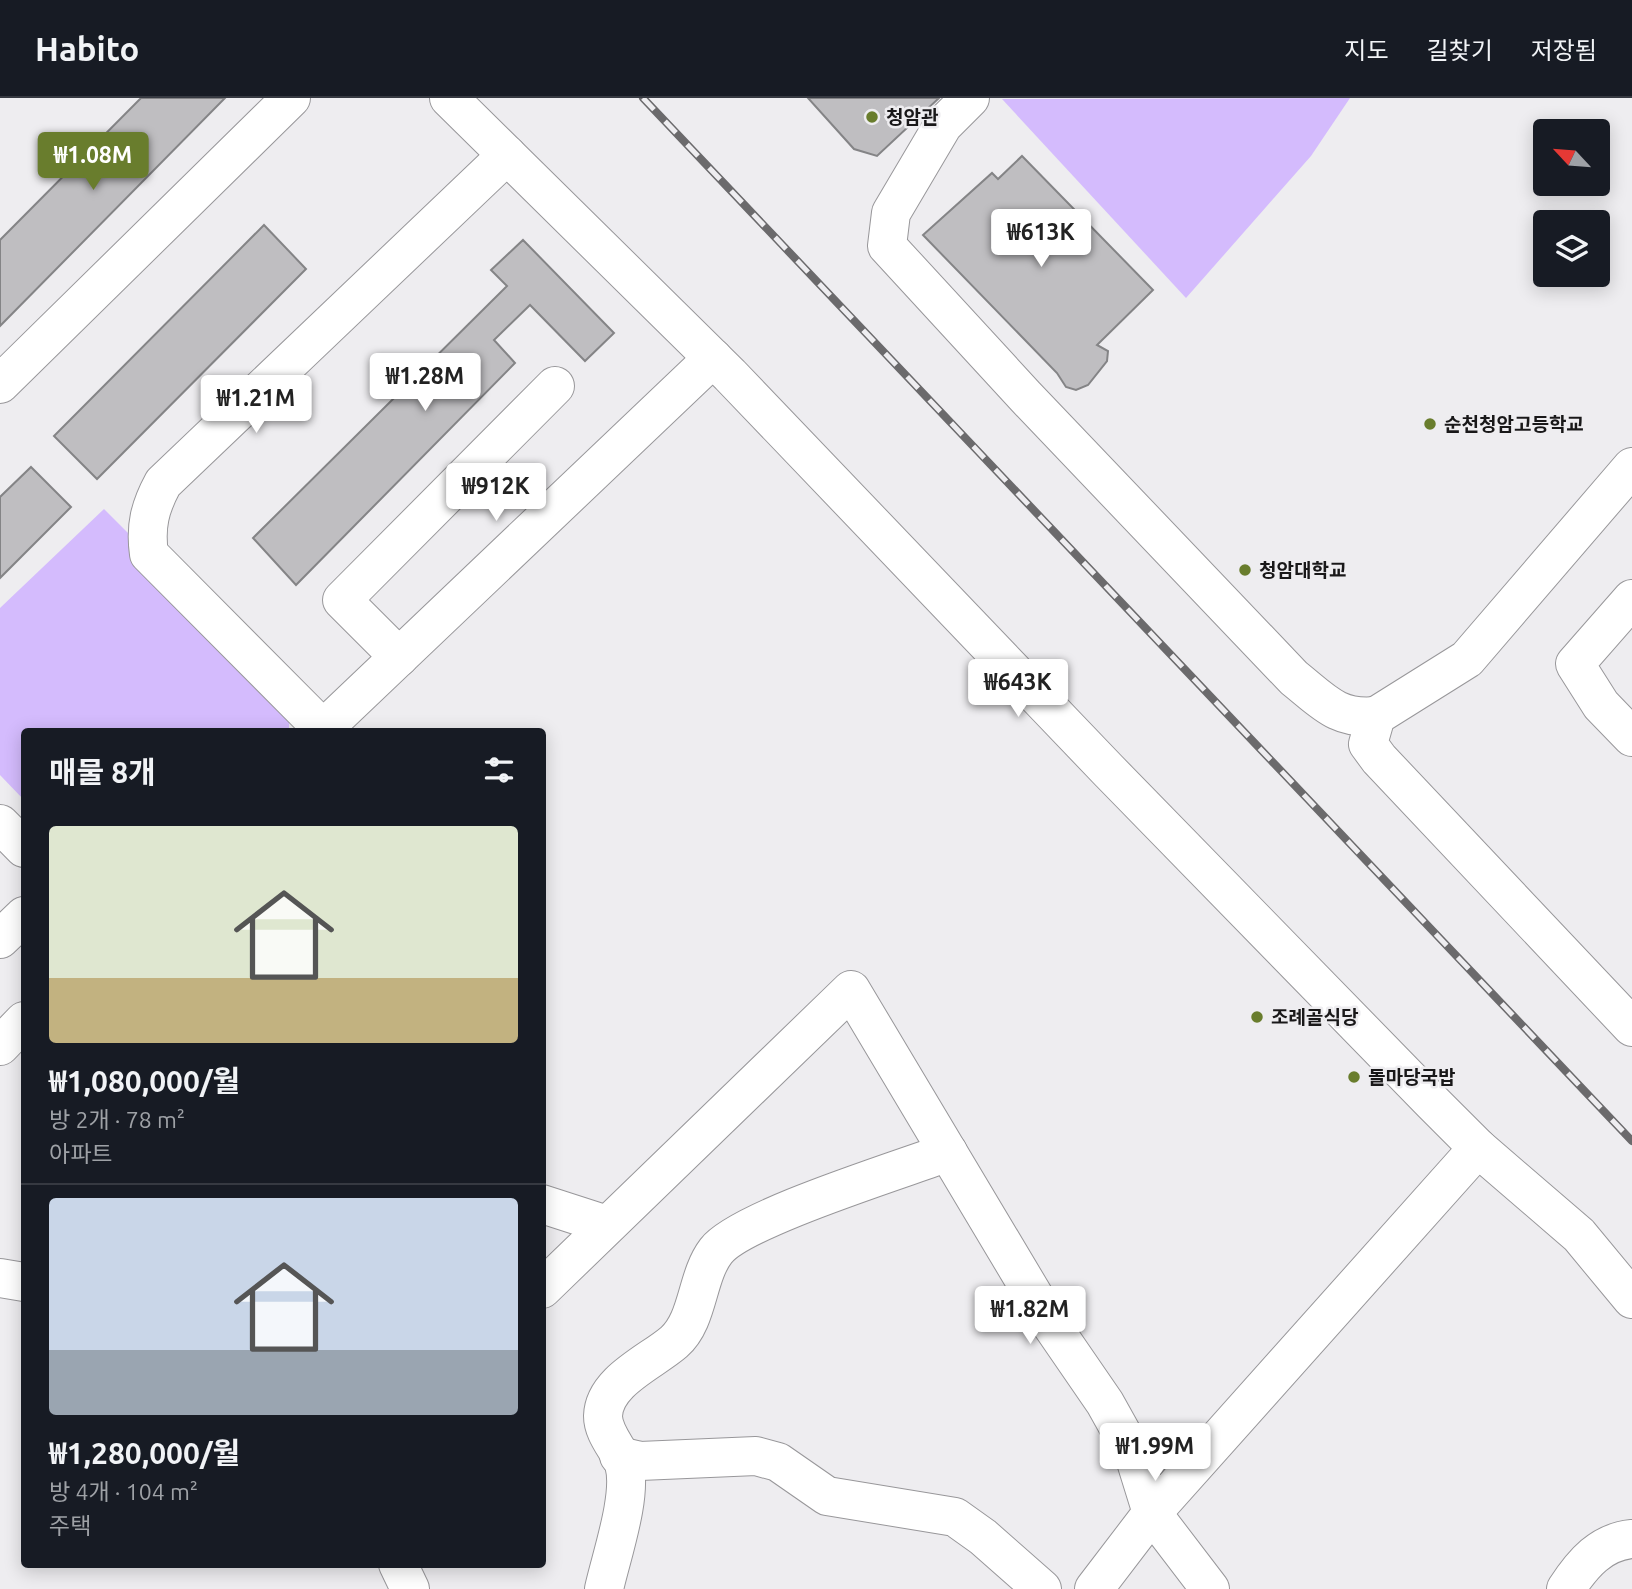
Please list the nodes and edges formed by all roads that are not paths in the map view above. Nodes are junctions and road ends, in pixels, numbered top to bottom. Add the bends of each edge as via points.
1 (291, 98) edge
2 (449, 98) edge
3 (970, 98) edge
4 (507, 155) junction
5 (713, 358) junction
6 (0, 384) edge
7 (555, 386) dead end
8 (1632, 467) edge
9 (1632, 599) edge
10 (399, 657) junction
11 (1376, 716) junction
12 (319, 728) edge
13 (323, 728) edge
14 (1632, 737) edge
15 (0, 824) edge
16 (21, 845) edge
17 (21, 919) edge
18 (0, 939) edge
19 (21, 1024) edge
20 (1632, 1027) edge
21 (0, 1045) edge
22 (1478, 1148) junction
23 (948, 1152) junction
24 (546, 1205) edge
25 (607, 1225) junction
26 (0, 1278) edge
27 (21, 1282) edge
28 (546, 1285) edge
29 (1632, 1299) edge
30 (620, 1456) junction
31 (1152, 1513) junction
32 (1632, 1539) edge
33 (400, 1568) edge
34 (1099, 1587) edge
35 (410, 1589) edge
36 (604, 1589) edge
37 (1042, 1589) edge
38 (1210, 1589) edge
39 (1566, 1589) edge

1 - 6 street
2 - 4 street
3 - 11 street via 943,125 891,213 887,246 1294,678 1337,712 1356,718
4 - 5 street
4 - 12 street via 163,483 148,515 149,554
5 - 10 street
5 - 22 street
7 - 10 street via 342,600
8 - 11 street via 1467,659
9 - 14 street via 1575,664 1601,705
10 - 13 street
11 - 20 street via 1368,744 1379,759
15 - 16 street
17 - 18 street
19 - 21 street
22 - 29 street via 1580,1235
22 - 31 street
23 - 25 street via 851,990
23 - 30 street via 747,1227 716,1250 677,1340 615,1387 606,1404 603,1418
23 - 31 street via 1050,1323 1105,1403 1134,1455
24 - 25 street
25 - 28 street
26 - 27 street
30 - 36 street via 627,1485
30 - 37 street via 640,1461 756,1456 778,1462 827,1496 955,1517
31 - 34 street
31 - 38 street
32 - 39 street via 1611,1541
33 - 35 street

